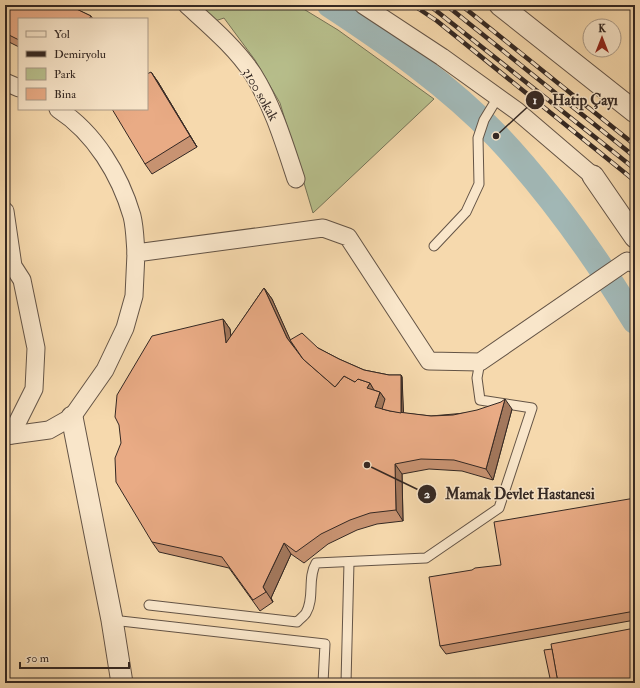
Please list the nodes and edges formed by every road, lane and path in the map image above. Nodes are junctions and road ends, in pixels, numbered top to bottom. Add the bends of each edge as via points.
1 (187, 5) edge
2 (363, 5) edge
3 (500, 5) edge
4 (5, 82) edge
5 (18, 88) edge
6 (498, 97) junction
7 (60, 110) edge
8 (635, 112) edge
9 (593, 176) junction
10 (296, 179) dead end
11 (5, 211) edge
12 (635, 212) edge
13 (635, 237) edge
14 (434, 246) dead end
15 (136, 253) junction
16 (631, 263) edge
17 (9, 266) edge
18 (480, 362) junction
19 (72, 416) junction
20 (8, 436) edge
21 (348, 562) junction
22 (149, 605) dead end
23 (112, 620) junction
24 (122, 683) edge
25 (323, 683) edge
26 (346, 683) edge

1 - 10 street, 3100 sokak via 233,50 252,73 276,120
2 - 6 street
3 - 8 street
4 - 5 street
6 - 9 street
6 - 14 lane via 484,120 478,138 479,184 466,212
7 - 15 street via 70,117 99,148 120,180 132,218
9 - 12 street
9 - 13 street
11 - 17 street
15 - 18 street via 323,228 348,237 429,362
15 - 19 street via 134,296 124,328 105,370
16 - 18 street via 589,287
17 - 20 street via 22,280 36,348 36,372 34,389
18 - 21 lane via 477,378 480,400 532,408 499,508 426,558
19 - 20 street via 49,430
19 - 23 street
21 - 22 lane via 316,563 312,570 311,595 306,613 297,622
21 - 26 lane
23 - 24 street
23 - 25 lane via 325,644

